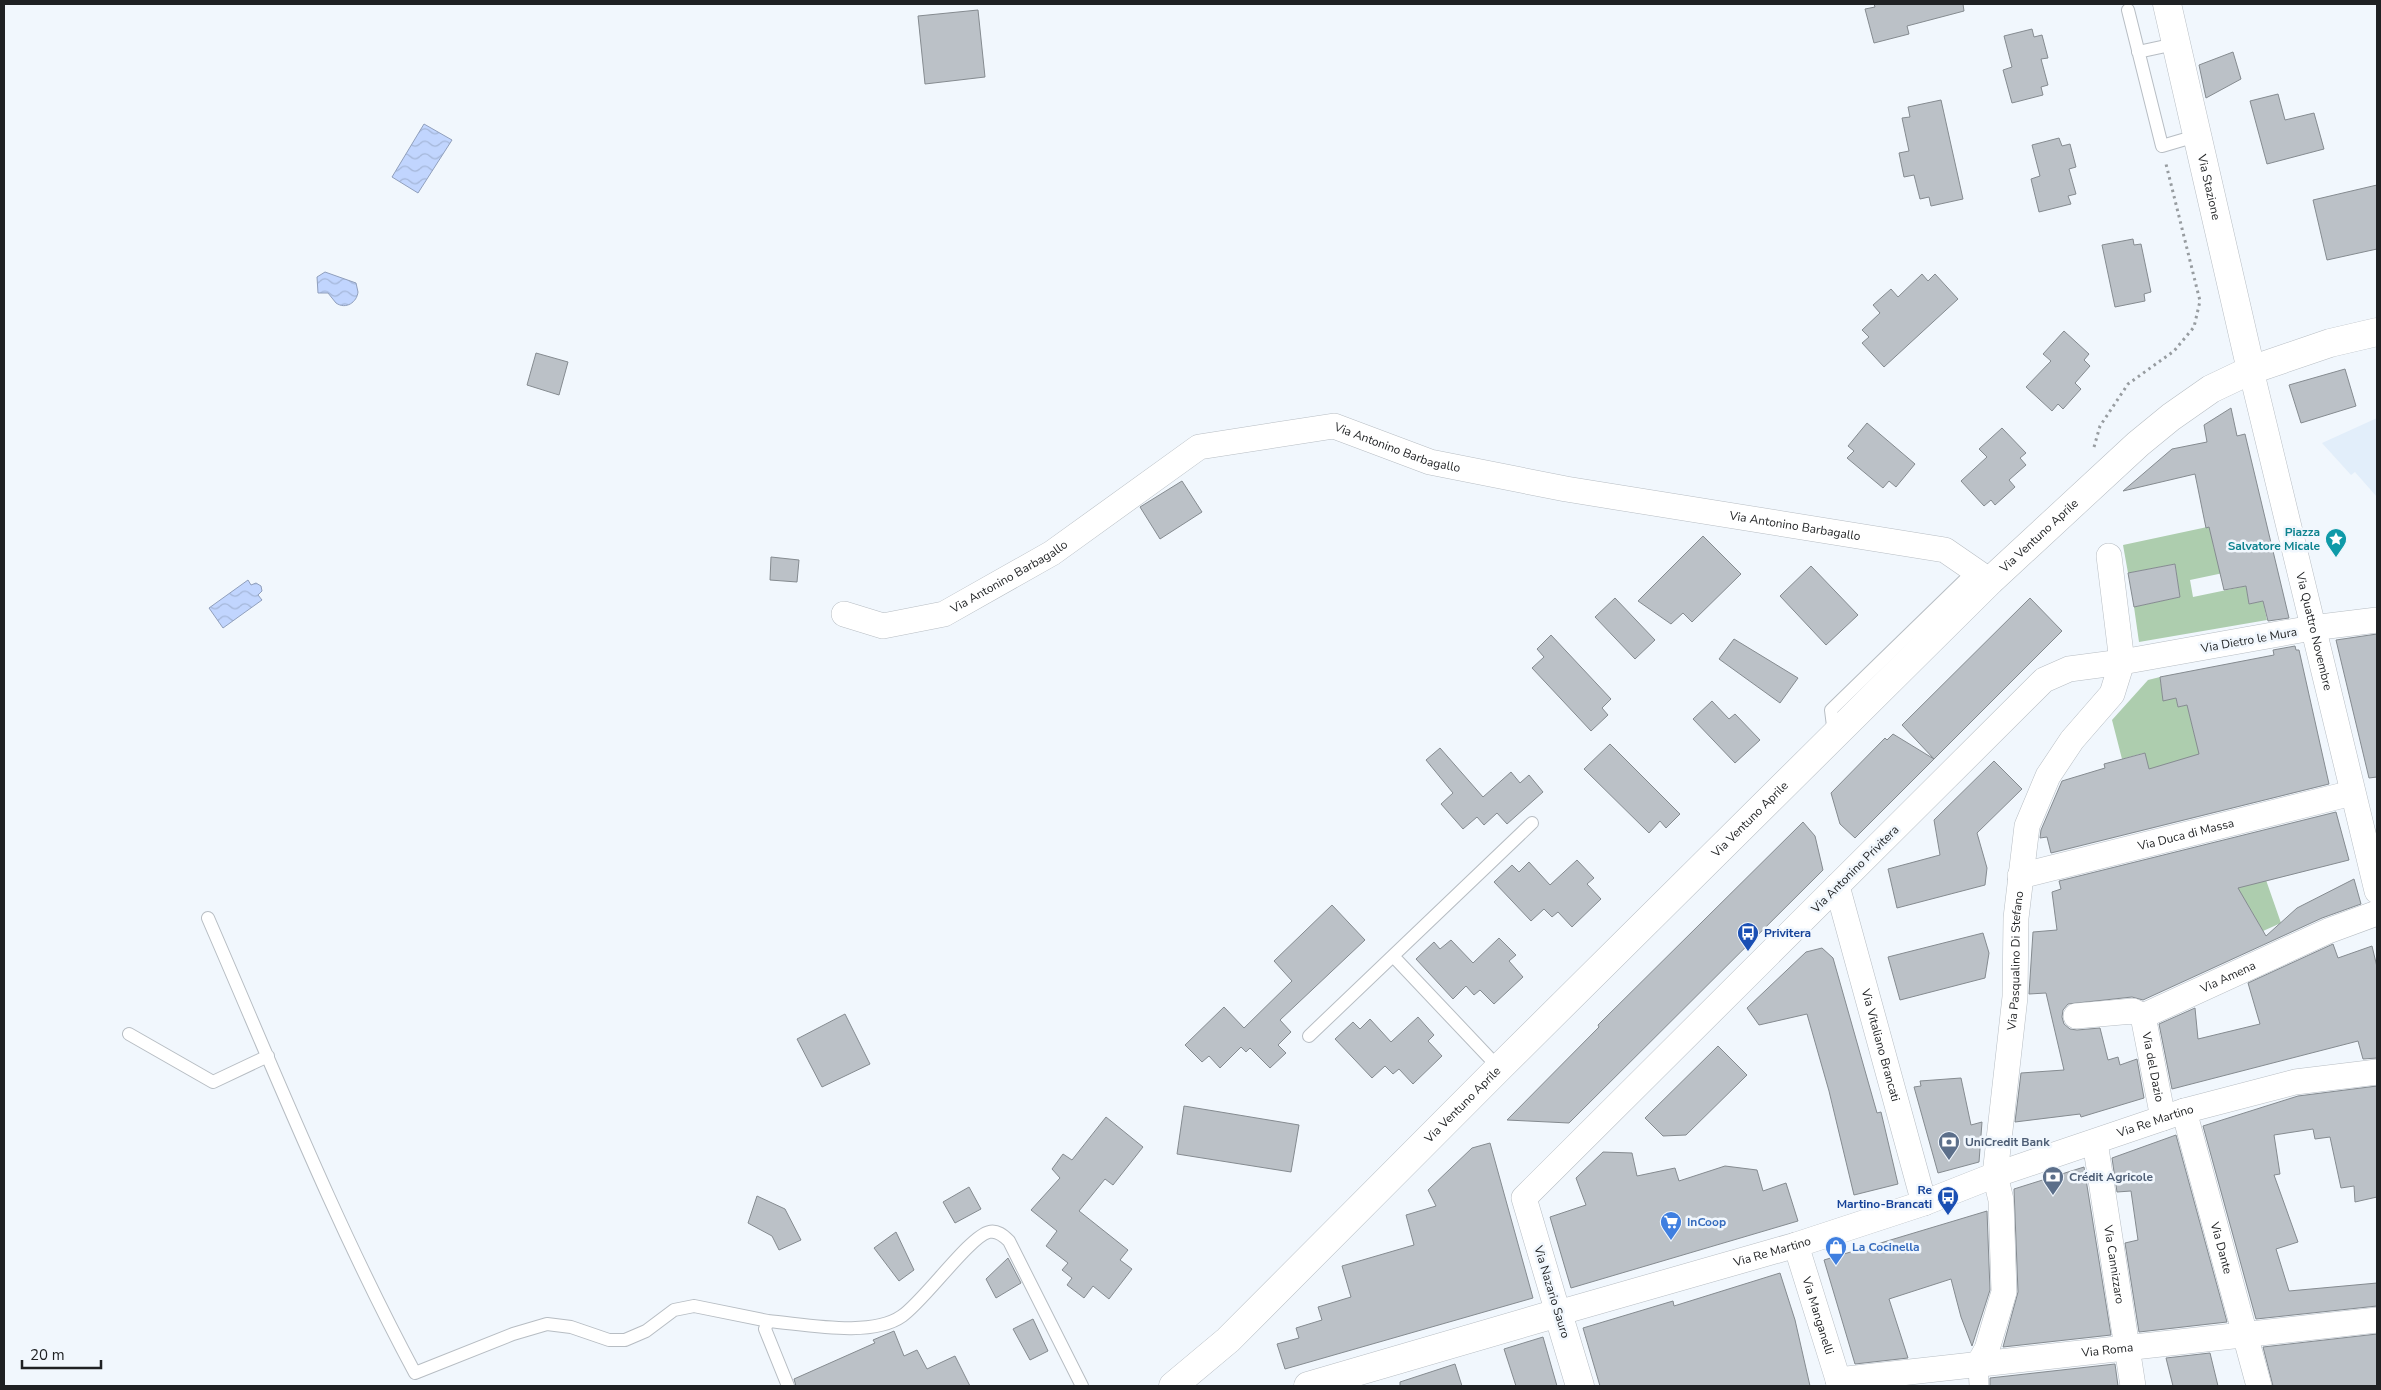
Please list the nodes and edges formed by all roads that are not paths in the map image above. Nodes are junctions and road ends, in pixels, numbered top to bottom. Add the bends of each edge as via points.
1 (2167, 4) edge
2 (2128, 10) dead end
3 (2175, 44) junction
4 (2138, 52) junction
5 (2196, 136) junction
6 (2377, 332) edge
7 (2251, 370) junction
8 (2109, 556) dead end
9 (1983, 576) junction
10 (844, 614) dead end
11 (2377, 620) edge
12 (2312, 628) junction
13 (2122, 662) junction
14 (2352, 793) junction
15 (1532, 823) dead end
16 (2020, 876) junction
17 (1837, 886) junction
18 (2377, 891) edge
19 (2377, 913) edge
20 (208, 918) dead end
21 (1393, 956) junction
22 (2076, 1016) dead end
23 (2142, 1016) junction
24 (129, 1034) dead end
25 (1309, 1036) dead end
26 (268, 1056) junction
27 (1499, 1068) junction
28 (2377, 1072) edge
29 (2174, 1114) junction
30 (2095, 1142) junction
31 (1995, 1175) junction
32 (1524, 1198) joint
33 (1924, 1203) junction
34 (1796, 1245) junction
35 (1558, 1313) junction
36 (2377, 1320) edge
37 (768, 1321) junction
38 (2244, 1335) junction
39 (2126, 1348) junction
40 (1978, 1376) edge
41 (1839, 1383) edge
42 (1316, 1385) edge
43 (788, 1386) edge
44 (1082, 1386) edge
45 (1173, 1386) edge
46 (1580, 1386) edge
47 (2133, 1386) edge
48 (2259, 1386) edge

1 - 3 main road, Via Stazione
2 - 4 lane
3 - 4 lane
3 - 5 main road, Via Stazione
4 - 5 lane via 2162,146
5 - 7 main road, Via Stazione
6 - 7 main road, Via Ventuno Aprile via 2330,342
7 - 9 main road, Via Ventuno Aprile via 2211,389 2171,417
7 - 12 street, Via Quattro Novembre
8 - 13 street, Via Pasqualino Di Stefano
9 - 10 street, Via Antonino Barbagallo via 1945,550 1566,489 1430,462 1334,426 1199,447 1052,553 944,614 883,626
9 - 27 main road, Via Ventuno Aprile via 1835,736
11 - 12 street, Via Dietro le Mura
12 - 13 street, Via Dietro le Mura
12 - 14 street, Via Quattro Novembre
13 - 16 street, Via Pasqualino Di Stefano via 2112,694 2072,740 2048,776 2027,826
13 - 17 street, Via Antonino Privitera via 2069,669 2044,680
14 - 16 street, Via Duca di Massa
14 - 18 street, Via Quattro Novembre
15 - 21 lane
16 - 31 street, Via Pasqualino Di Stefano via 2015,997
17 - 32 street, Via Antonino Privitera
17 - 33 street, Via Vitaliano Brancati
19 - 23 street, Via Amena via 2328,931
20 - 26 lane
21 - 25 lane
21 - 27 lane
22 - 23 street via 2133,1011
23 - 29 street, Via del Dazio
24 - 26 lane via 213,1082
26 - 37 lane via 339,1220 415,1373 547,1324 571,1327 609,1340 625,1340 646,1331 674,1310 694,1306
27 - 45 main road, Via Ventuno Aprile via 1228,1340
28 - 29 street, Via Re Martino via 2295,1082
29 - 30 street, Via Re Martino
29 - 38 street, Via Dante
30 - 31 street, Via Re Martino
30 - 39 street, Via Cannizzaro
31 - 33 street, Via Re Martino
31 - 40 street, Via Pasqualino Di Stefano via 2001,1200 2004,1292
32 - 35 street, Via Nazario Sauro
33 - 34 street, Via Re Martino
34 - 35 street, Via Re Martino
34 - 41 street, Via Manganelli
35 - 42 main road, Via Re Martino
35 - 46 main road, Via Nazario Sauro
36 - 38 street, Via Roma
37 - 43 lane via 765,1329
37 - 44 lane via 877,1328 900,1318 917,1305 973,1242 988,1232 1000,1233 1009,1241
38 - 39 street, Via Roma
38 - 48 street, Via Dante
39 - 40 street, Via Roma
39 - 47 street, Via Cannizzaro
40 - 41 street, Via Roma

